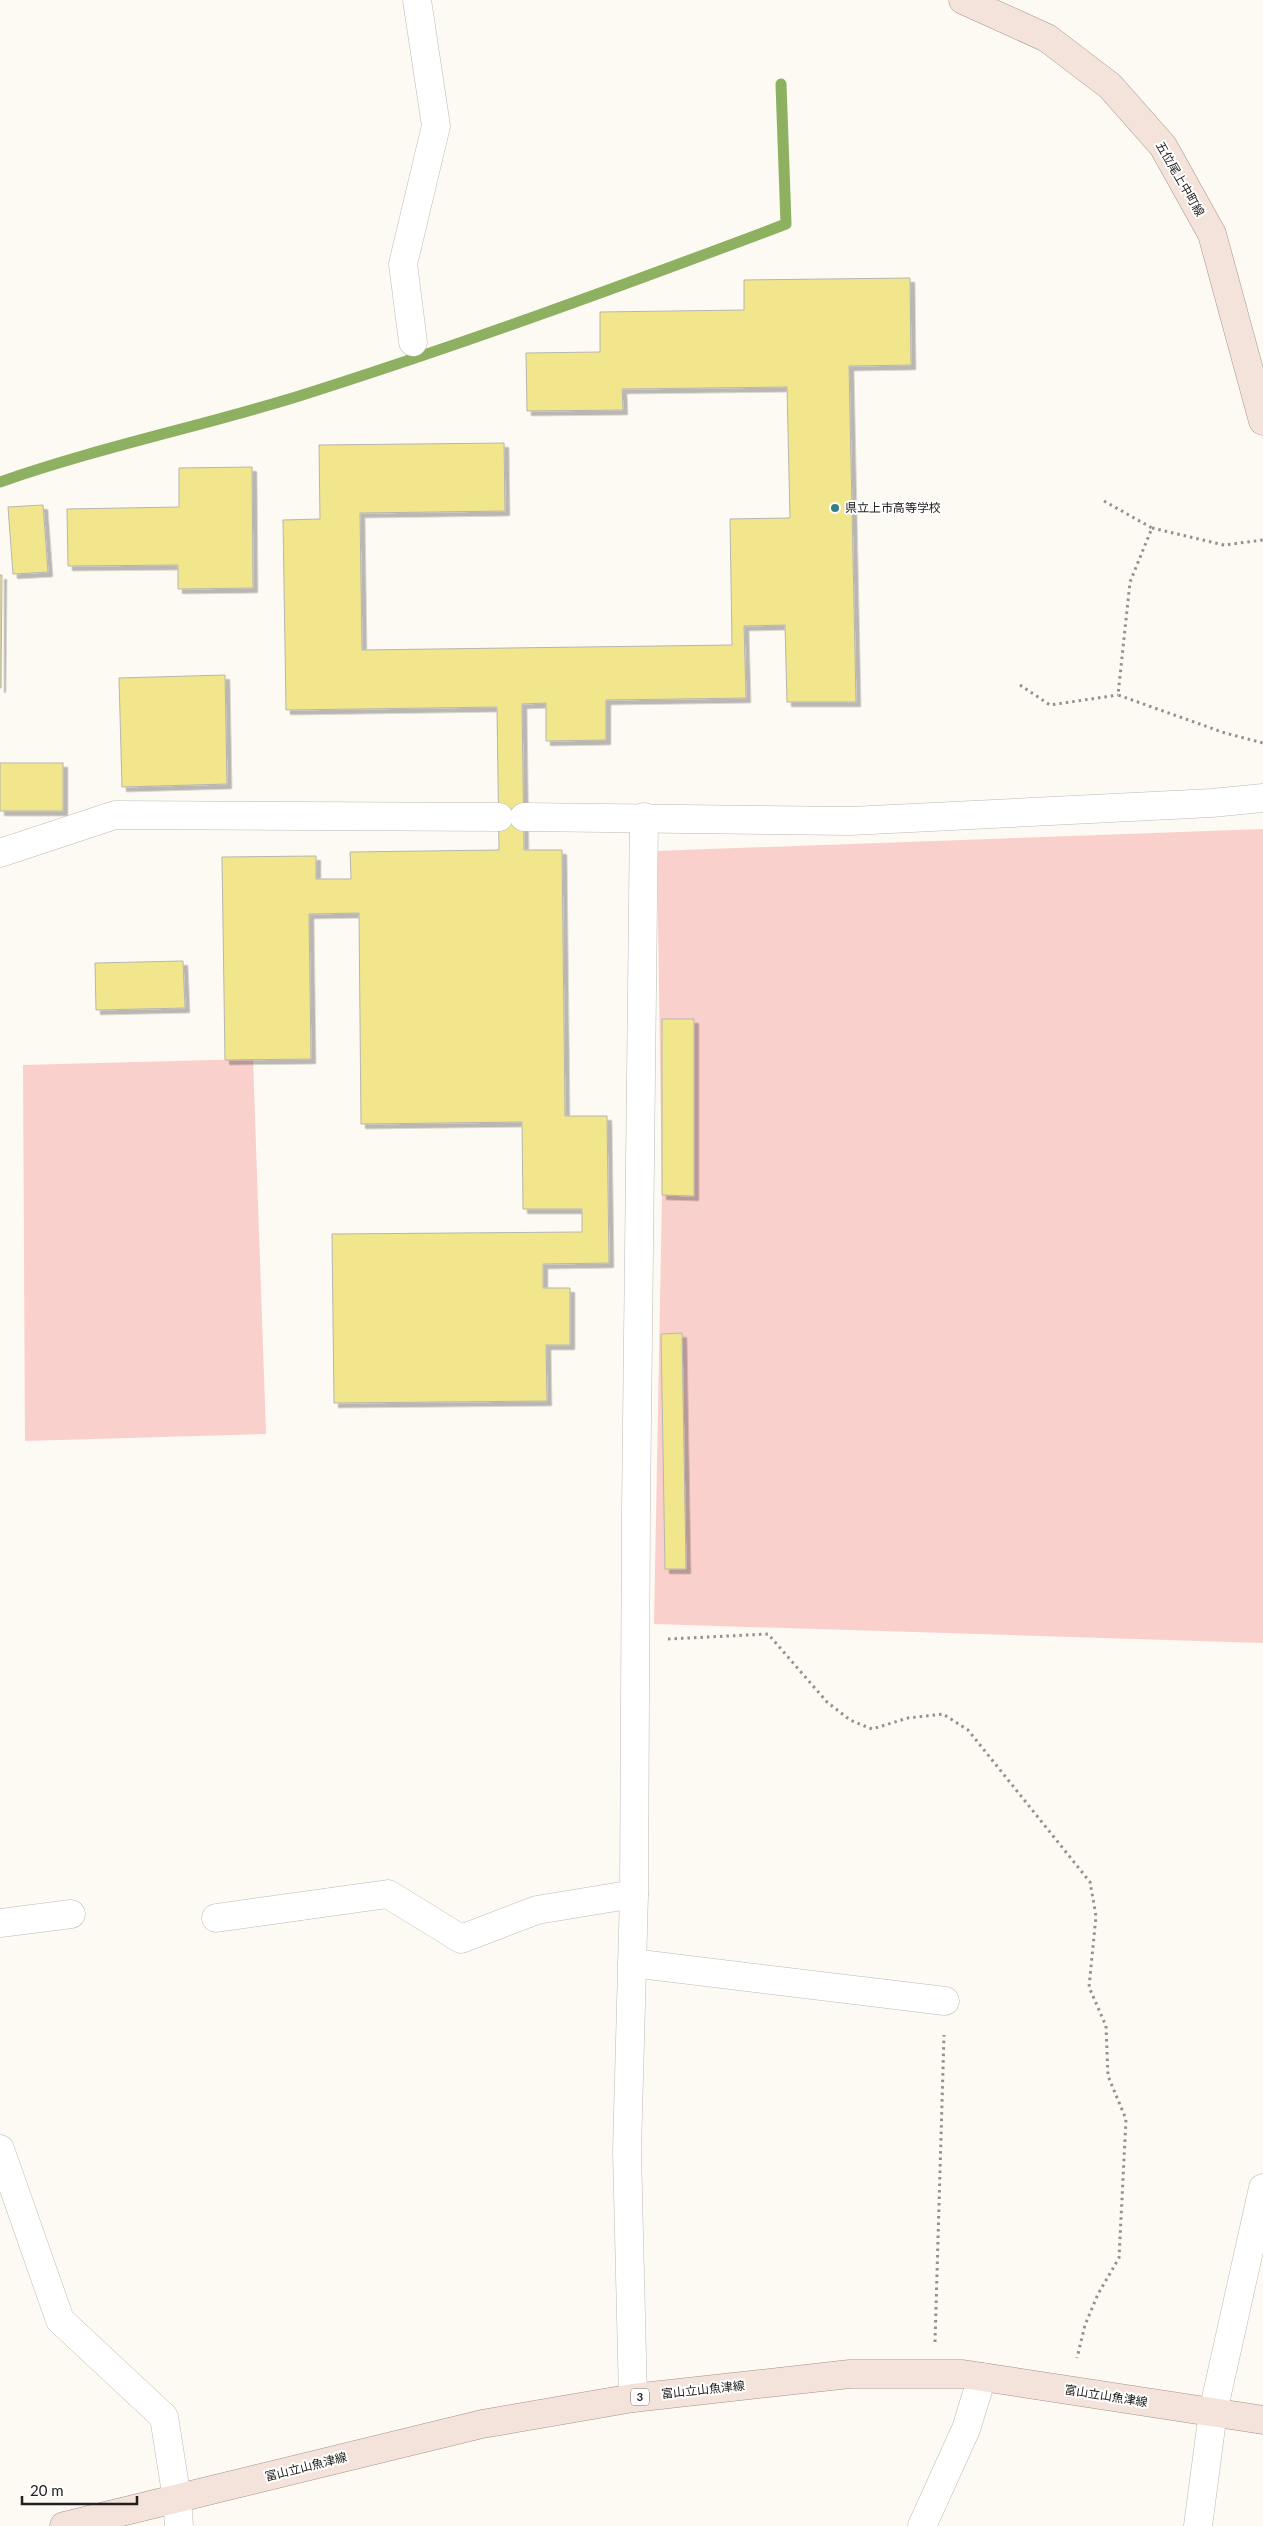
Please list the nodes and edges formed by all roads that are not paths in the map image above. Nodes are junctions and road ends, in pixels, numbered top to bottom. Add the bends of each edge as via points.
1 (417, 0) edge
2 (963, 0) edge
3 (413, 342) dead end
4 (1263, 421) edge
5 (1263, 798) edge
6 (644, 817) junction
7 (0, 853) edge
8 (634, 1894) junction
9 (71, 1914) dead end
10 (216, 1918) dead end
11 (0, 1923) edge
12 (632, 1963) junction
13 (945, 2001) road end
14 (0, 2149) edge
15 (1263, 2188) edge
16 (982, 2377) junction
17 (633, 2398) junction
18 (1220, 2413) junction
19 (1263, 2420) edge
20 (178, 2499) junction
21 (64, 2526) edge
22 (179, 2526) edge
23 (922, 2526) edge
24 (1198, 2526) edge

1 - 3 street via 436,126 403,264
2 - 4 main road, 五位尾上中町線 via 1047,38 1110,86 1164,146 1212,234
5 - 6 street via 1212,804 851,820
6 - 7 street via 115,815
6 - 8 street
8 - 10 street via 537,1910 461,1939 388,1894
8 - 12 street
9 - 11 street
12 - 13 street
12 - 17 street via 627,2151
14 - 20 street via 60,2320 164,2417
15 - 18 street
16 - 17 main road, 富山立山魚津線 / 3 via 963,2374 850,2374
16 - 18 main road, 富山立山魚津線 / 3
16 - 23 street via 966,2428
17 - 20 main road, 富山立山魚津線 / 3 via 482,2424
18 - 19 main road, 富山立山魚津線 / 3
18 - 24 street
20 - 21 main road, 富山立山魚津線 / 3
20 - 22 street

